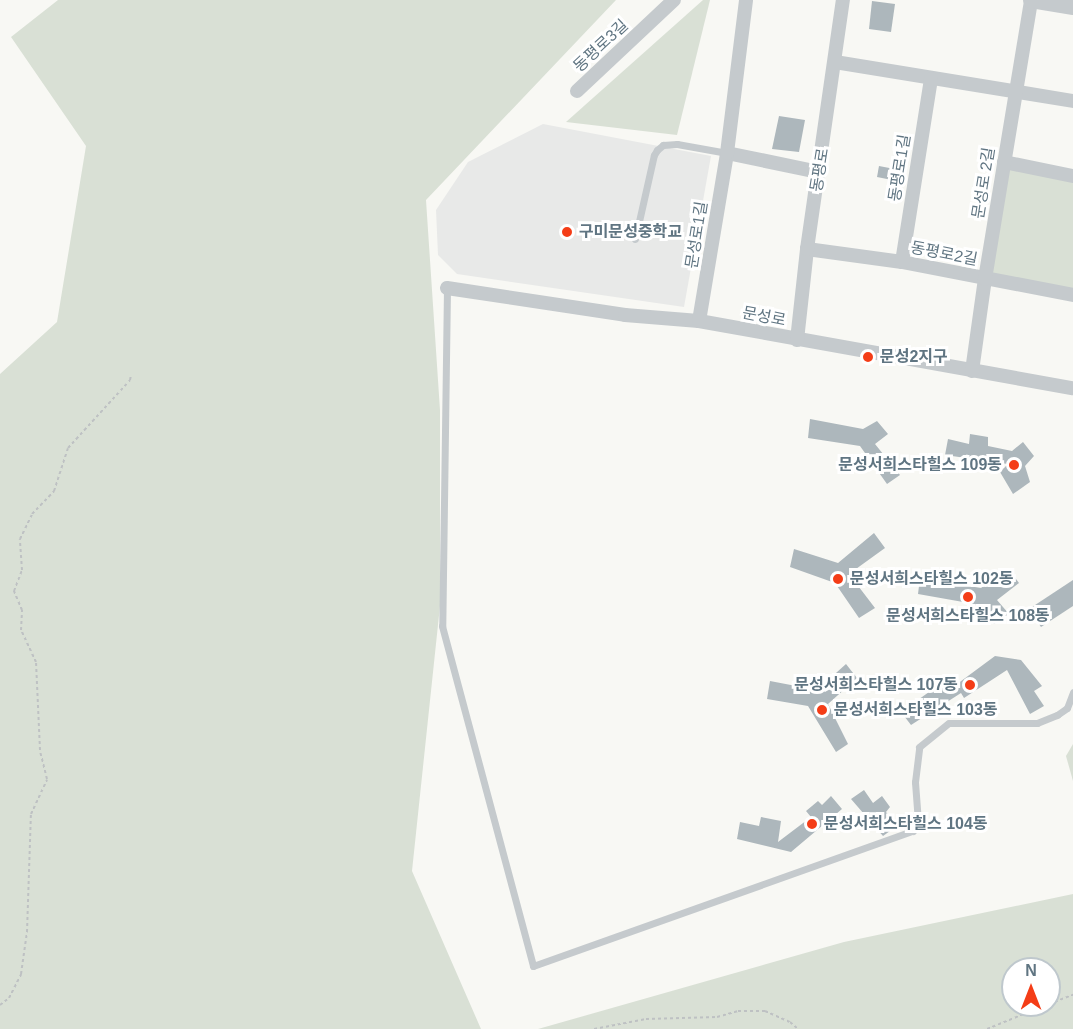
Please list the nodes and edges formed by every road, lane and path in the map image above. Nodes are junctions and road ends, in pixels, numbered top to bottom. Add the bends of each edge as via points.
1 (674, 0) edge
2 (746, 0) edge
3 (843, 0) edge
4 (1031, 0) edge
5 (1073, 7) edge
6 (836, 62) junction
7 (931, 79) junction
8 (577, 91) dead end
9 (1015, 92) junction
10 (1073, 101) edge
11 (727, 153) junction
12 (1004, 162) junction
13 (819, 172) junction
14 (1073, 176) edge
15 (635, 238) dead end
16 (807, 249) junction
17 (902, 262) junction
18 (985, 279) junction
19 (447, 288) joint
20 (1073, 295) edge
21 (699, 321) junction
22 (797, 340) junction
23 (972, 371) junction
24 (131, 375) dead end
25 (1073, 388) edge
26 (1073, 692) edge
27 (0, 1005) edge
28 (1016, 1017) edge
29 (594, 1029) edge
30 (798, 1029) edge
31 (987, 1029) edge

1 - 8 street, 동평로3길
2 - 11 street, 문성로1길
3 - 6 street, 동평로
4 - 5 street
4 - 9 street, 문성로 2길
6 - 7 street
6 - 13 street, 동평로
7 - 9 street
7 - 17 street, 동평로1길
9 - 10 street
9 - 12 street, 문성로 2길
11 - 13 street
11 - 15 lane via 670,143 657,150
11 - 21 street, 문성로1길
12 - 14 street
12 - 18 street, 문성로 2길
13 - 16 street, 동평로
16 - 17 street, 동평로2길
16 - 22 street, 동평로
17 - 18 street, 동평로2길
18 - 20 street, 동평로2길
18 - 23 street, 문성로 2길
19 - 21 street, 문성로 via 625,315
19 - 26 lane via 442,626 533,966 913,831 918,822 915,782 919,747 949,723 1037,723 1067,708
21 - 22 street, 문성로
22 - 23 street, 문성로
23 - 25 street, 문성로
24 - 27 path via 68,448 54,491 32,514 20,539 22,570 14,591 22,610 21,630 36,662 40,750 47,779 31,814 27,932 21,974 9,998
28 - 31 path
29 - 30 path via 646,1019 717,1017 738,1011 765,1011

